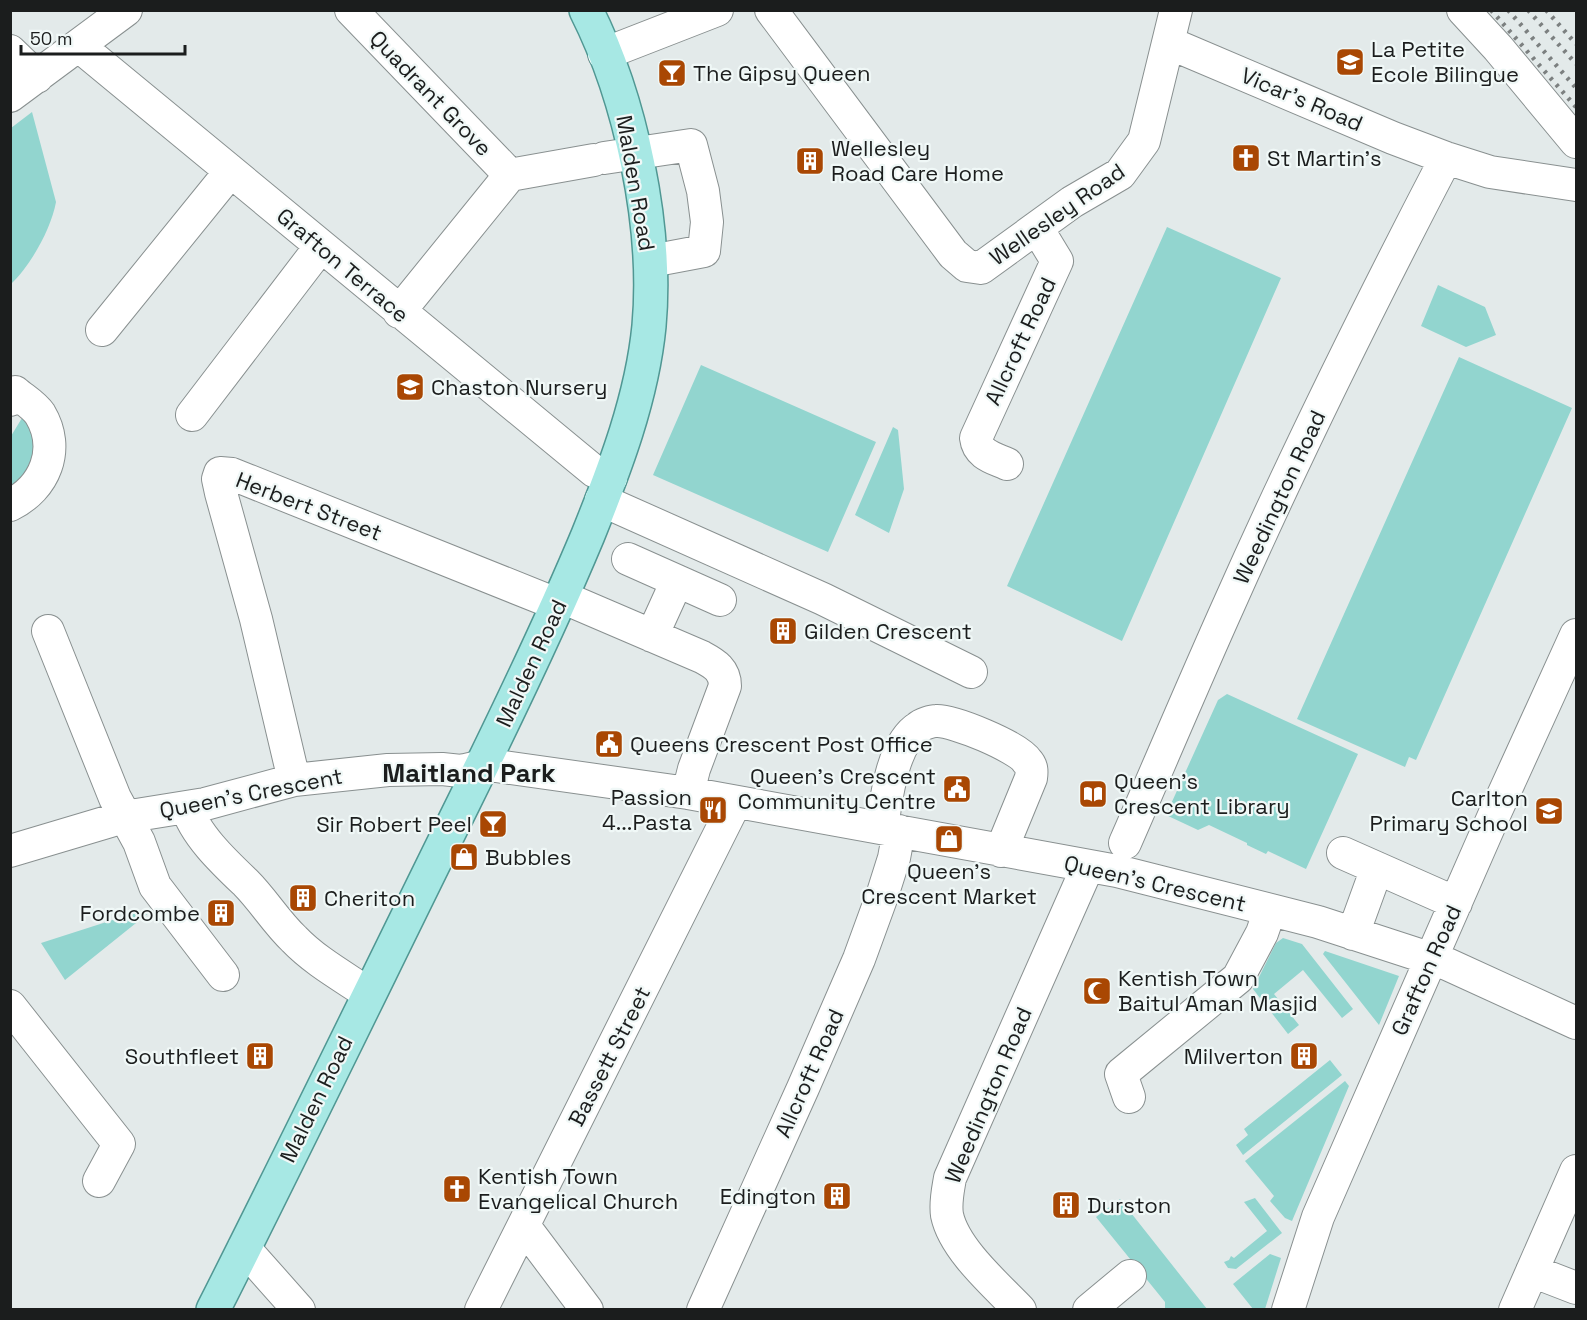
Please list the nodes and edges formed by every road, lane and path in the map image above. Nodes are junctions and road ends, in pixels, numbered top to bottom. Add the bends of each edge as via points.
1 (126, 10) edge
2 (351, 10) edge
3 (586, 10) edge
4 (717, 10) edge
5 (771, 10) edge
6 (1176, 10) edge
7 (1463, 10) edge
8 (79, 46) junction
9 (1168, 47) junction
10 (10, 51) edge
11 (604, 54) junction
12 (37, 77) junction
13 (10, 96) edge
14 (1576, 142) edge
15 (611, 157) junction
16 (1446, 158) junction
17 (230, 172) junction
18 (510, 175) junction
19 (1576, 185) edge
20 (1037, 228) junction
21 (321, 246) junction
22 (651, 261) junction
23 (399, 312) junction
24 (102, 330) dead end
25 (10, 400) edge
26 (192, 415) dead end
27 (996, 460) dead end
28 (606, 489) junction
29 (10, 505) edge
30 (628, 559) dead end
31 (677, 581) junction
32 (720, 600) dead end
33 (560, 601) junction
34 (48, 631) dead end
35 (1576, 635) edge
36 (652, 636) junction
37 (971, 672) dead end
38 (482, 766) junction
39 (294, 780) junction
40 (688, 793) junction
41 (735, 803) junction
42 (187, 807) junction
43 (124, 817) junction
44 (890, 830) junction
45 (10, 851) edge
46 (1001, 851) junction
47 (1343, 853) dead end
48 (1114, 858) junction
49 (1377, 868) junction
50 (1456, 903) junction
51 (1269, 910) junction
52 (1353, 934) junction
53 (1432, 959) junction
54 (224, 975) dead end
55 (369, 994) junction
56 (10, 1006) edge
57 (1576, 1023) edge
58 (1129, 1097) dead end
59 (1576, 1171) edge
60 (99, 1181) dead end
61 (524, 1226) junction
62 (244, 1248) junction
63 (1532, 1271) junction
64 (1130, 1276) dead end
65 (1576, 1288) edge
66 (213, 1310) edge
67 (299, 1310) edge
68 (481, 1310) edge
69 (587, 1310) edge
70 (703, 1310) edge
71 (1020, 1310) edge
72 (1089, 1310) edge
73 (1288, 1310) edge
74 (1515, 1310) edge

1 - 8 street
2 - 18 street, Quadrant Grove
3 - 11 main road, Malden Road
4 - 11 street
5 - 20 street, Wellesley Road via 960,261 981,268
6 - 9 street, Wellesley Road
7 - 14 street
8 - 12 street
8 - 17 street, Grafton Terrace
9 - 16 street, Vicar's Road via 1181,48
9 - 20 street, Wellesley Road via 1140,148 1120,174
10 - 12 street
11 - 15 main road, Malden Road via 616,87
12 - 13 street
15 - 18 street
15 - 22 main road, Malden Road via 644,202
15 - 22 street via 691,145 707,222 704,251
16 - 19 street, Vicar's Road via 1490,172
16 - 48 street, Weedington Road via 1369,307 1277,500
17 - 21 street, Grafton Terrace
17 - 24 street
18 - 23 street
20 - 27 street, Allcroft Road via 1057,261 978,432 977,445
21 - 23 street, Grafton Terrace
21 - 26 street
22 - 28 main road, Malden Road via 649,326 642,371
23 - 28 street, Grafton Terrace via 594,471
25 - 29 street via 15,392 39,413 47,432 49,454 38,484 24,499
28 - 33 main road, Malden Road
28 - 37 street, Grafton Terrace
30 - 31 street
31 - 32 street
31 - 36 street
33 - 36 street
33 - 38 main road, Malden Road
33 - 39 street, Herbert Street via 232,474 220,473 221,493
34 - 43 street
35 - 50 street, Grafton Road
36 - 40 street via 713,663 724,678 721,699
38 - 39 street, Queen's Crescent via 461,771 388,770
38 - 40 street, Queen's Crescent
38 - 55 main road, Malden Road
39 - 42 street, Queen's Crescent
40 - 41 street, Queen's Crescent
41 - 44 street, Queen's Crescent
41 - 61 street, Bassett Street
42 - 43 street, Queen's Crescent
42 - 55 street via 190,818 229,868 295,940
43 - 45 street, Queen's Crescent
43 - 54 street via 139,842 155,886
44 - 46 street, Queen's Crescent
44 - 46 street via 887,797 897,759 908,737 919,726 936,721 959,725 1017,752 1032,767 1032,778
44 - 70 street, Allcroft Road via 899,837 868,934
46 - 48 street, Queen's Crescent
47 - 49 street
48 - 51 street, Queen's Crescent
48 - 71 street, Weedington Road via 1084,875 950,1178 950,1226 960,1243
49 - 50 street
49 - 52 street
50 - 53 street, Grafton Road
51 - 52 street, Queen's Crescent
51 - 58 street via 1262,933 1238,978 1121,1074
52 - 53 street, Queen's Crescent
53 - 57 street, Queen's Crescent
53 - 73 street, Grafton Road via 1318,1217
55 - 62 main road, Malden Road
56 - 60 street via 119,1144
59 - 63 street
61 - 68 street, Bassett Street
61 - 69 street
62 - 66 main road, Malden Road
62 - 67 street
63 - 65 street
63 - 74 street
64 - 72 street

